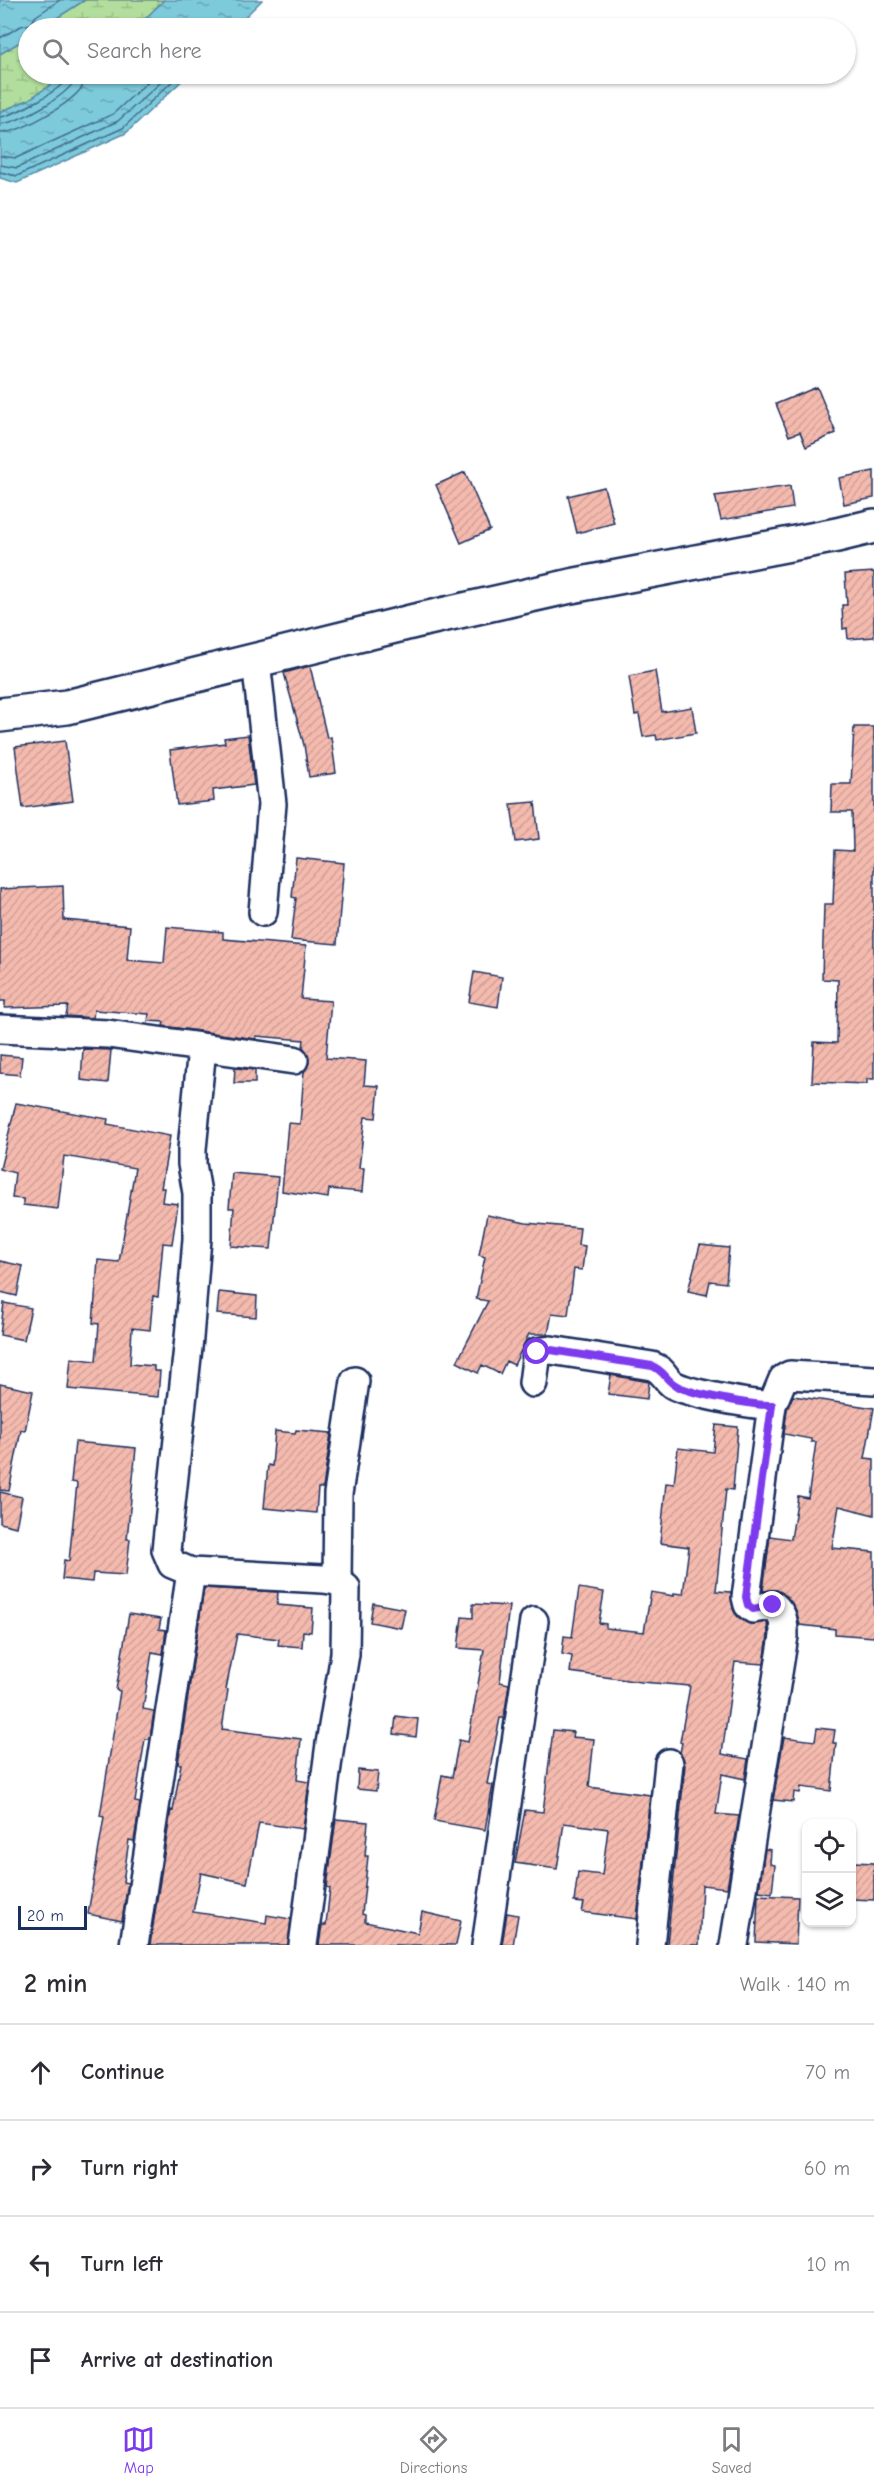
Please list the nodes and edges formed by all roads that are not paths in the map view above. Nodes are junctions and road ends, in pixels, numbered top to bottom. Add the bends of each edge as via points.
1 (874, 526) edge
2 (256, 662) junction
3 (0, 715) edge
4 (263, 912) dead end
5 (0, 1029) edge
6 (202, 1047) junction
7 (294, 1060) dead end
8 (874, 1380) edge
9 (355, 1381) dead end
10 (533, 1383) dead end
11 (772, 1405) junction
12 (191, 1572) junction
13 (337, 1581) junction
14 (534, 1621) dead end
15 (669, 1763) dead end
16 (134, 1945) edge
17 (303, 1945) edge
18 (486, 1945) edge
19 (650, 1945) edge
20 (734, 1945) edge

1 - 2 street via 560,589
2 - 3 street via 78,705
2 - 4 street via 272,804
5 - 6 street via 108,1034
6 - 7 street
6 - 12 street via 192,1149 197,1193 196,1250 166,1550 172,1564
8 - 11 street via 790,1375 783,1379
9 - 13 street via 338,1494
10 - 11 street via 537,1352 551,1350 652,1366 684,1390
11 - 20 street via 746,1597 753,1609 773,1605 780,1611 784,1636
12 - 13 street
12 - 16 street
13 - 17 street via 346,1588 345,1654
14 - 18 street
15 - 19 street

